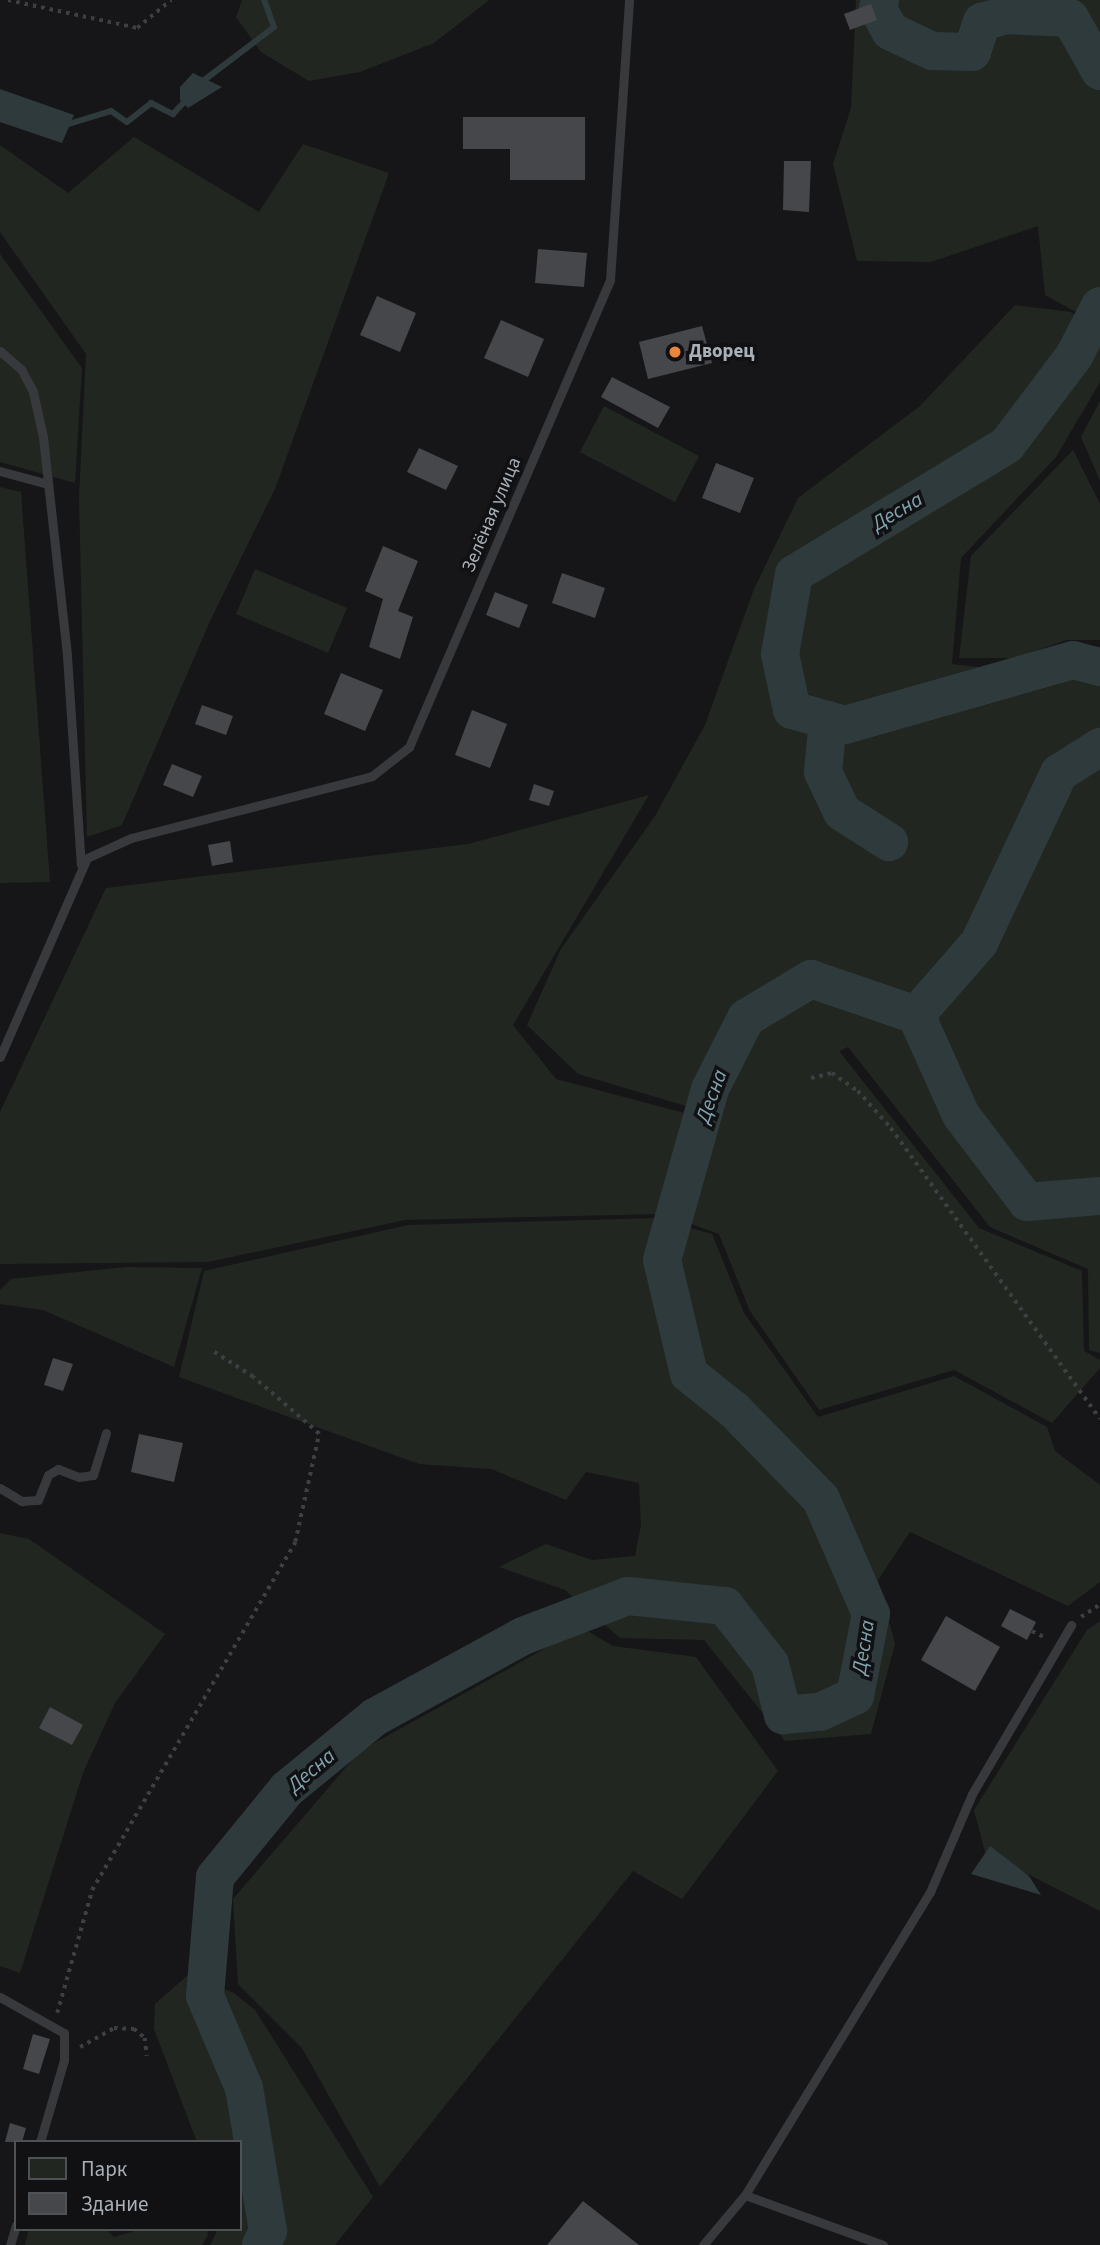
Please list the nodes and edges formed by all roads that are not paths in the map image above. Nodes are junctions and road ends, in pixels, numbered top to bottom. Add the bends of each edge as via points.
1 (629, 0) edge
2 (0, 351) edge
3 (0, 471) edge
4 (48, 484) junction
5 (81, 865) junction
6 (0, 1057) edge
7 (106, 1433) dead end
8 (0, 1488) edge
9 (1071, 1625) road end
10 (0, 1997) edge
11 (41, 2140) edge
12 (745, 2195) junction
13 (703, 2245) edge
14 (883, 2245) edge

1 - 5 lane, Зелёная улица via 610,280 409,747 372,776 131,838
2 - 4 lane via 21,369 33,392
3 - 4 lane
4 - 5 lane
5 - 6 lane via 69,905
7 - 8 lane via 93,1475 79,1477 58,1469 48,1475 38,1500 22,1502
9 - 12 lane via 972,1794 930,1892
10 - 11 lane via 64,2033 63,2063
12 - 13 lane
12 - 14 lane

